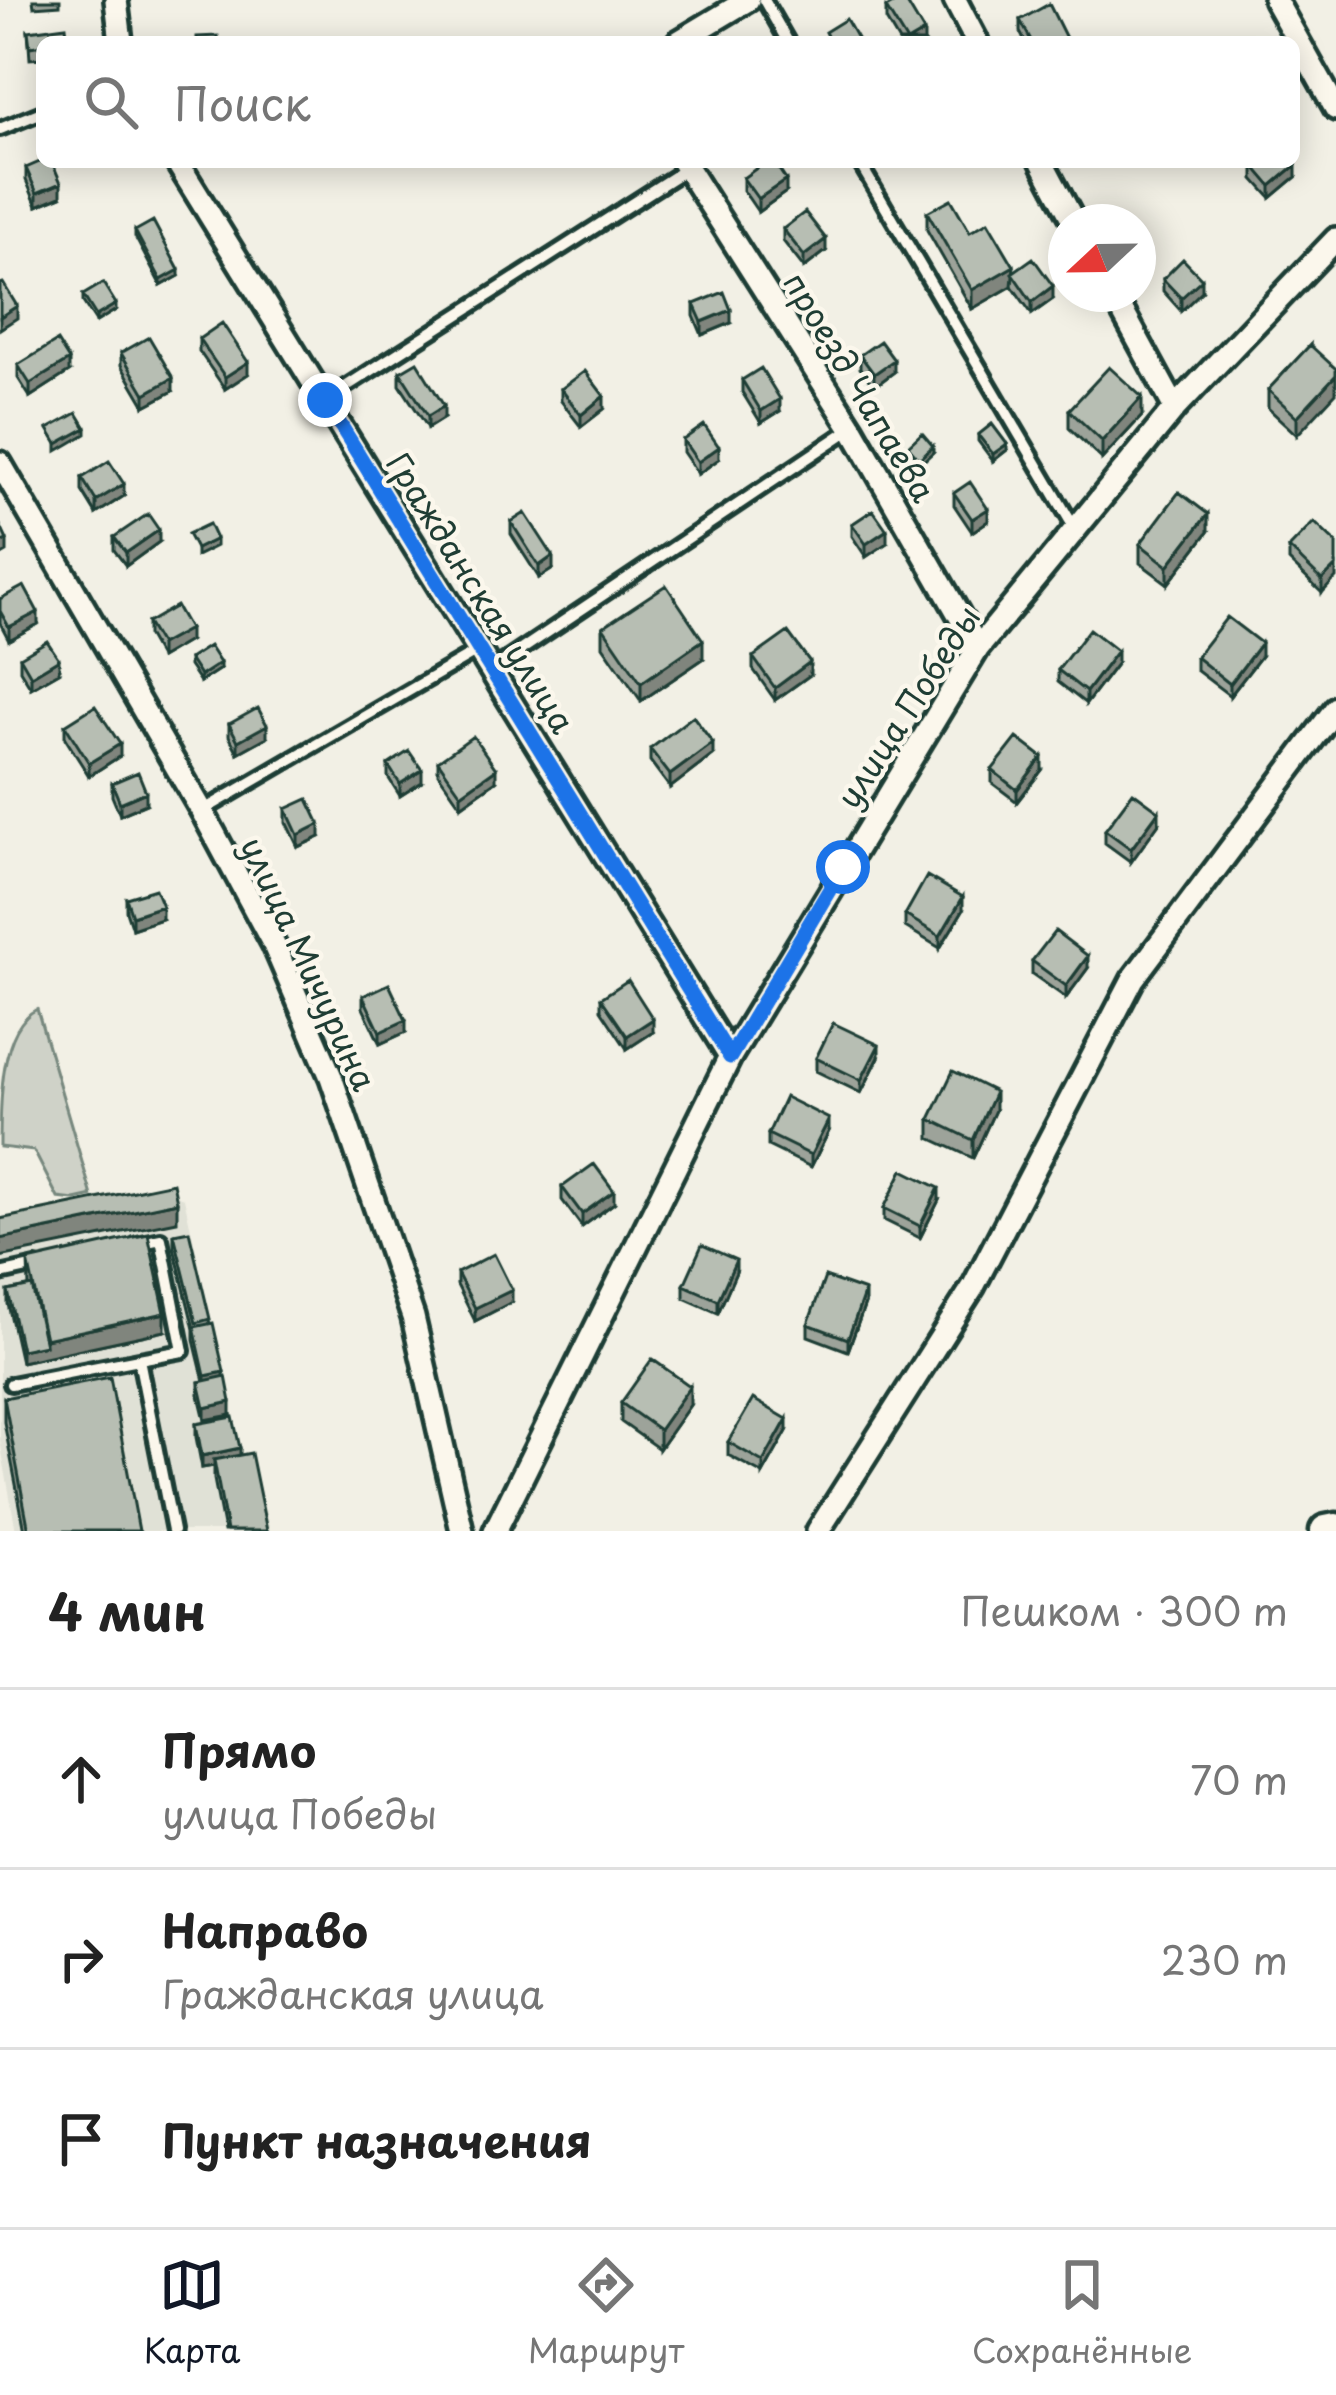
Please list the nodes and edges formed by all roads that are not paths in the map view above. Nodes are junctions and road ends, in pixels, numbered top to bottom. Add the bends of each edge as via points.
1 (116, 0) edge
2 (748, 0) edge
3 (764, 0) edge
4 (955, 0) edge
5 (1275, 0) edge
6 (120, 36) edge
7 (688, 36) edge
8 (785, 36) edge
9 (974, 36) edge
10 (1295, 36) edge
11 (1300, 45) edge
12 (1336, 109) edge
13 (36, 114) edge
14 (0, 129) edge
15 (181, 168) edge
16 (680, 168) edge
17 (687, 168) edge
18 (863, 168) edge
19 (1045, 168) edge
20 (1064, 204) edge
21 (1336, 239) edge
22 (1123, 312) edge
23 (325, 400) junction
24 (1175, 408) junction
25 (852, 428) junction
26 (0, 463) edge
27 (1075, 529) junction
28 (978, 648) junction
29 (479, 650) junction
30 (491, 670) junction
31 (1336, 708) edge
32 (202, 811) junction
33 (730, 1057) junction
34 (115, 1249) edge
35 (46, 1264) edge
36 (0, 1274) edge
37 (139, 1359) junction
38 (11, 1384) dead end
39 (1336, 1529) edge
40 (173, 1531) edge
41 (462, 1531) edge
42 (495, 1531) edge
43 (818, 1531) edge
44 (1326, 1531) edge

1 - 6 street
2 - 7 street
3 - 8 lane
4 - 9 street
5 - 10 street
11 - 12 street
13 - 14 lane
15 - 23 street, Гражданская улица
16 - 23 lane
17 - 25 street, проезд Чапаева
18 - 27 lane
19 - 20 street
21 - 24 street, улица Победы
22 - 24 street
23 - 29 street, Гражданская улица
24 - 27 street, улица Победы
25 - 28 street, проезд Чапаева
25 - 30 lane
26 - 32 street, улица Мичурина
27 - 28 street, улица Победы
28 - 33 street, улица Победы
29 - 30 street, Гражданская улица
29 - 32 lane
30 - 33 street, Гражданская улица
31 - 43 street via 1133,979 974,1287
32 - 41 street, улица Мичурина via 331,1076 413,1317
33 - 42 street, улица Победы
34 - 37 lane via 161,1239 183,1351
35 - 36 lane
37 - 38 lane
37 - 40 lane
39 - 44 main road

